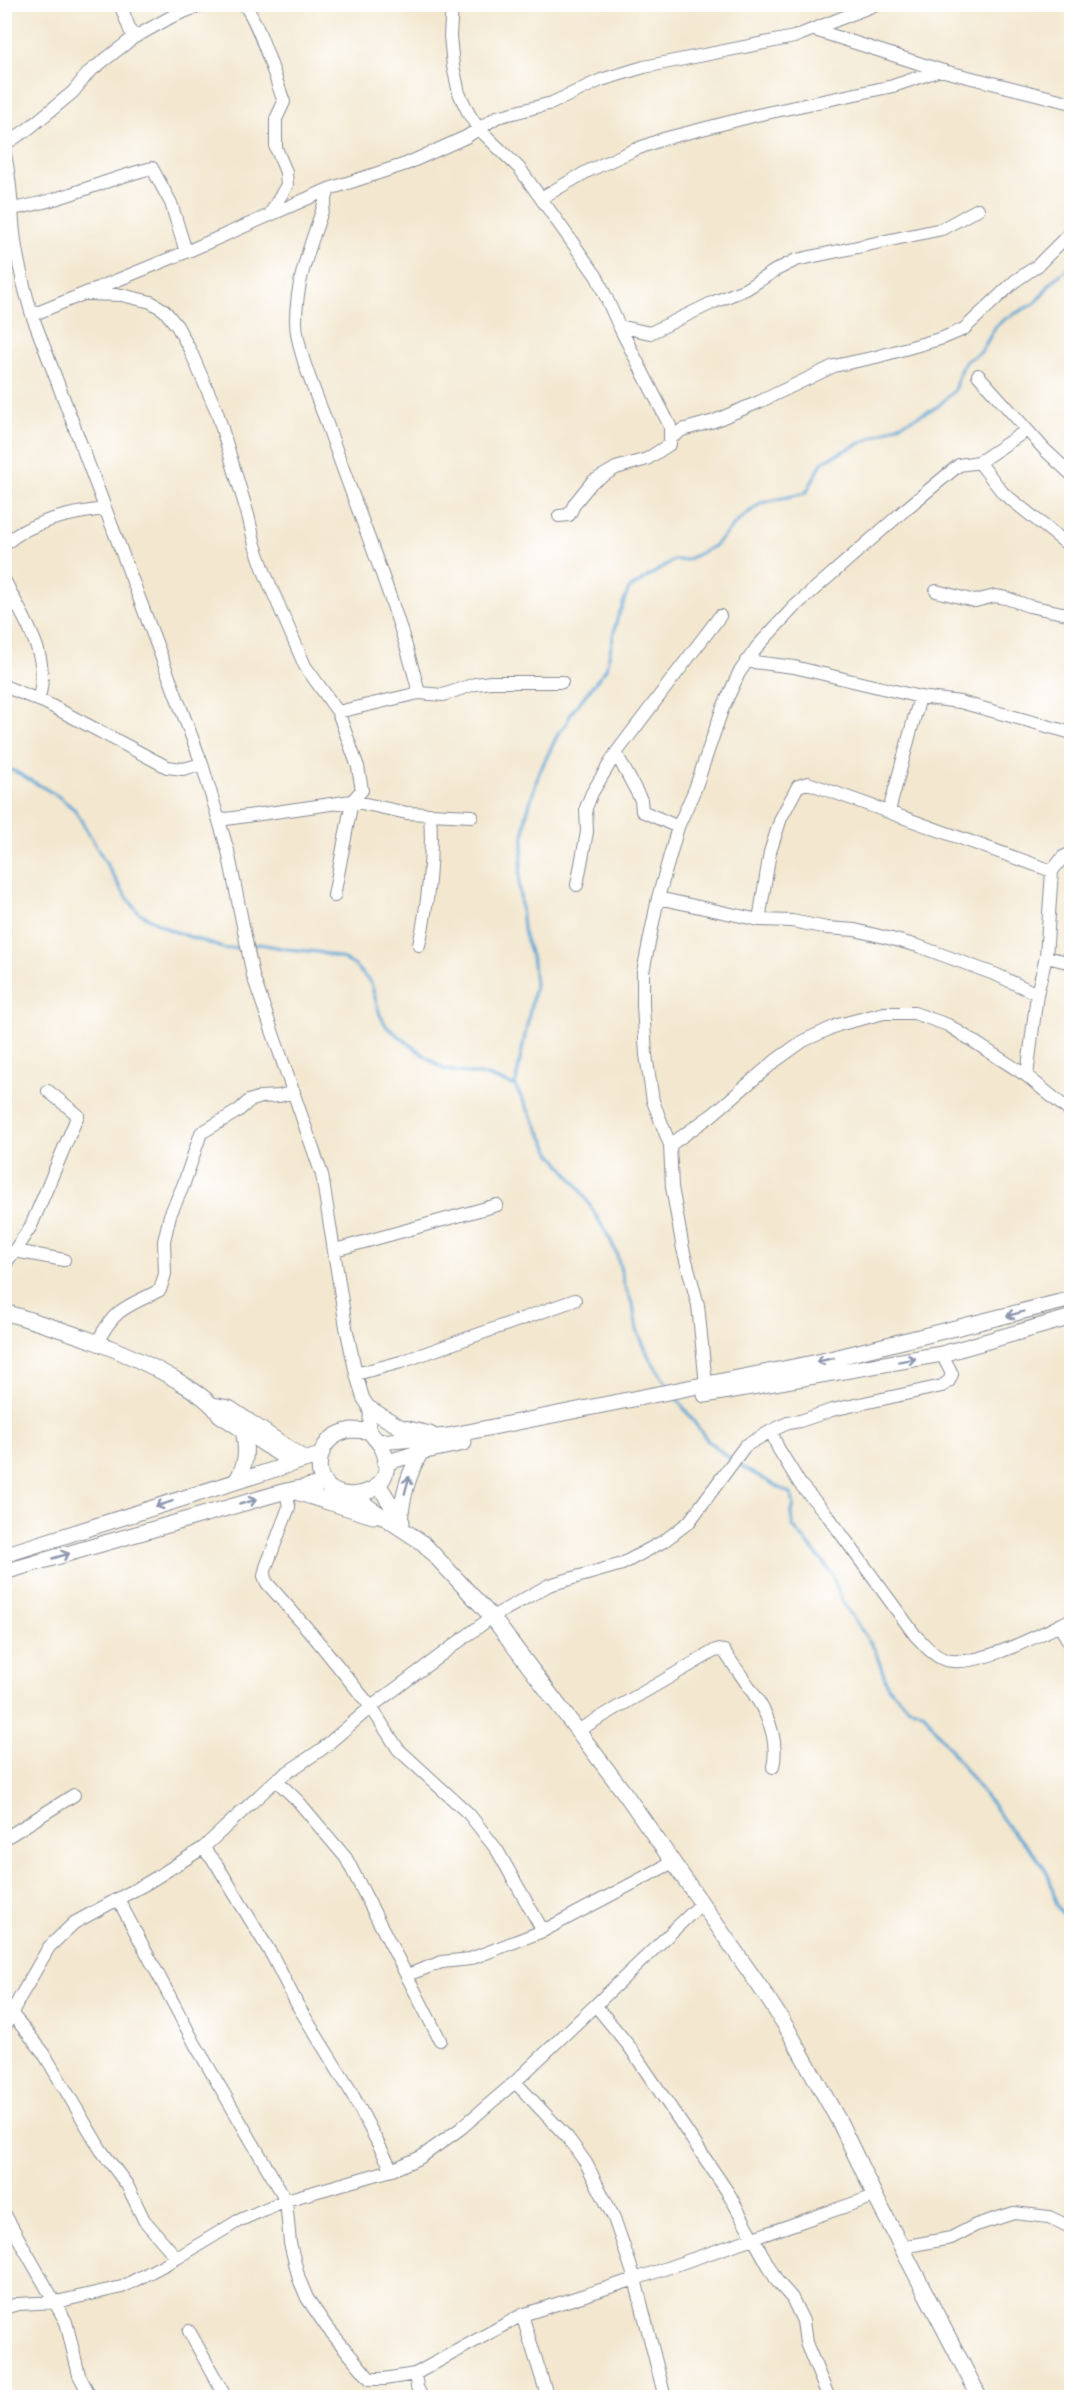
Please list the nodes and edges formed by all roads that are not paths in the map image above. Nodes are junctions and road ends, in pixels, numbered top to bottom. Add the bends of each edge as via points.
1 (120, 4) edge
2 (204, 4) edge
3 (243, 4) edge
4 (452, 4) edge
5 (877, 4) edge
6 (815, 30) junction
7 (132, 38) junction
8 (939, 70) junction
9 (1071, 103) edge
10 (478, 128) junction
11 (4, 142) edge
12 (4, 150) edge
13 (330, 189) junction
14 (540, 198) junction
15 (12, 209) junction
16 (978, 209) dead end
17 (270, 215) junction
18 (1071, 231) edge
19 (186, 252) junction
20 (82, 294) junction
21 (32, 315) junction
22 (619, 326) junction
23 (978, 375) dead end
24 (1028, 430) junction
25 (675, 431) junction
26 (979, 462) junction
27 (1071, 474) edge
28 (100, 497) junction
29 (105, 509) junction
30 (79, 512) junction
31 (559, 516) dead end
32 (4, 545) edge
33 (1071, 548) edge
34 (4, 579) edge
35 (936, 591) dead end
36 (1071, 615) edge
37 (720, 616) dead end
38 (746, 661) junction
39 (562, 682) dead end
40 (4, 686) edge
41 (419, 693) junction
42 (920, 697) junction
43 (38, 700) junction
44 (338, 712) junction
45 (1071, 732) edge
46 (616, 753) junction
47 (202, 764) junction
48 (352, 801) junction
49 (889, 811) junction
50 (430, 815) junction
51 (472, 816) dead end
52 (219, 820) junction
53 (678, 827) junction
54 (1071, 853) edge
55 (1052, 872) junction
56 (577, 885) dead end
57 (334, 896) dead end
58 (658, 898) junction
59 (759, 920) junction
60 (419, 945) dead end
61 (1046, 957) junction
62 (1071, 963) edge
63 (1037, 994) junction
64 (1027, 1076) junction
65 (48, 1091) dead end
66 (294, 1092) junction
67 (1071, 1113) edge
68 (670, 1144) junction
69 (497, 1205) dead end
70 (335, 1250) junction
71 (15, 1251) junction
72 (64, 1260) dead end
73 (4, 1266) edge
74 (1071, 1299) edge
75 (575, 1300) dead end
76 (4, 1312) edge
77 (1071, 1317) edge
78 (98, 1341) junction
79 (942, 1354) junction
80 (356, 1374) junction
81 (706, 1388) junction
82 (657, 1398) junction
83 (213, 1405) junction
84 (370, 1409) junction
85 (243, 1430) junction
86 (771, 1431) junction
87 (448, 1436) junction
88 (374, 1437) junction
89 (421, 1452) junction
90 (320, 1455) junction
91 (299, 1461) junction
92 (386, 1463) junction
93 (236, 1481) junction
94 (326, 1484) junction
95 (378, 1484) junction
96 (288, 1490) junction
97 (352, 1496) junction
98 (399, 1524) junction
99 (4, 1555) edge
100 (4, 1572) edge
101 (492, 1617) junction
102 (1071, 1619) edge
103 (1059, 1625) junction
104 (1071, 1647) edge
105 (371, 1707) junction
106 (577, 1731) junction
107 (772, 1767) dead end
108 (276, 1780) junction
109 (74, 1795) dead end
110 (4, 1839) edge
111 (202, 1848) junction
112 (673, 1862) junction
113 (118, 1899) junction
114 (702, 1903) junction
115 (543, 1931) junction
116 (407, 1975) junction
117 (596, 2006) junction
118 (12, 2014) junction
119 (4, 2028) edge
120 (440, 2040) dead end
121 (515, 2082) junction
122 (392, 2170) junction
123 (875, 2196) junction
124 (286, 2200) junction
125 (4, 2213) edge
126 (1071, 2228) edge
127 (753, 2239) junction
128 (902, 2247) junction
129 (177, 2258) junction
130 (635, 2279) junction
131 (56, 2302) junction
132 (4, 2308) edge
133 (522, 2315) junction
134 (189, 2331) dead end
135 (418, 2386) edge
136 (91, 2397) edge
137 (226, 2397) edge
138 (548, 2397) edge
139 (665, 2397) edge
140 (829, 2397) edge
141 (980, 2397) edge

1 - 7 street
2 - 7 street
3 - 17 street via 285,102 276,119 276,148 287,185
4 - 10 street via 453,66 459,93
5 - 6 street
6 - 8 street
6 - 10 street via 622,73 552,103 496,117
7 - 11 street via 28,129
8 - 9 street
8 - 14 street via 893,86 663,139 588,171
10 - 13 street via 406,164
10 - 14 street via 508,155
12 - 15 street
13 - 17 street
13 - 41 street via 304,261 296,323 299,341 406,640
14 - 22 street via 597,277
15 - 19 street via 56,200 152,168 171,203
15 - 21 street via 21,276
16 - 22 street via 942,229 796,260 747,289 650,333
17 - 19 street
18 - 25 street via 1037,266 964,328 943,338 834,366 714,421
19 - 20 street
20 - 21 street
20 - 44 street via 122,295 151,302 177,326 217,412 266,576 305,666
21 - 28 street
22 - 25 street
23 - 24 street
24 - 26 street
24 - 27 street
25 - 31 street via 670,444 647,459 616,468 592,482 569,515
26 - 33 street via 1003,493
26 - 38 street via 959,465 907,508 794,608
28 - 29 street
28 - 30 street
29 - 30 street
29 - 47 street
30 - 32 street via 19,533
34 - 43 street via 39,648 43,675
35 - 36 street via 975,601 995,596
37 - 46 street
38 - 42 street via 794,667
38 - 53 street via 722,710
39 - 41 street via 491,682 443,695
40 - 43 street
41 - 44 street
42 - 45 street via 960,702
42 - 49 street
43 - 47 street via 167,766 183,769
44 - 48 street via 360,777 362,790
46 - 53 street via 641,800 642,811
46 - 56 street via 586,808
47 - 52 street
48 - 50 street
48 - 52 street
48 - 57 street
49 - 55 street
49 - 59 street via 808,783 798,786 781,818 770,852
50 - 51 street
50 - 60 street via 432,841
52 - 66 street via 253,976
53 - 58 street
54 - 55 street
55 - 61 street
58 - 59 street
58 - 68 street via 643,972 643,1005 653,1101
59 - 63 street via 792,921 888,938 998,975
61 - 62 street
61 - 63 street
63 - 64 street
64 - 67 street
64 - 68 street via 948,1025 914,1013 884,1013 803,1041 703,1123
65 - 71 street via 78,1115 31,1226
66 - 70 street via 322,1175
66 - 78 street via 249,1101 201,1133 170,1215 160,1290 134,1301 108,1321
68 - 81 street via 672,1186 698,1305
69 - 70 street
70 - 80 street
71 - 72 street
71 - 73 street
74 -> 81 main road
75 - 80 street via 401,1362
76 - 78 main road
77 - 79 main road
78 - 83 main road via 157,1369
81 -> 79 main road
79 - 86 street via 952,1374 942,1386 832,1410
80 - 84 street
81 - 82 main road
82 - 87 main road
82 - 89 main road
83 - 85 main road via 220,1415
83 - 91 main road via 229,1408 274,1437
84 - 87 main road via 400,1426
84 - 88 street
85 - 91 main road
85 - 93 main road via 247,1452
86 - 101 street via 745,1446 689,1522 664,1541 622,1564 549,1585
86 - 103 street via 800,1484 932,1653 965,1663
87 - 88 main road
88 - 90 main road via 351,1430 335,1435
88 - 92 main road
89 - 92 main road
98 -> 89 main road via 411,1468
90 - 91 main road
90 - 94 main road via 320,1470
91 - 93 main road
92 - 95 main road
93 -> 99 main road
94 - 96 main road
94 - 97 main road via 338,1493
95 - 97 main road via 366,1493
95 - 98 main road
96 - 98 main road
100 -> 96 main road
96 - 105 street via 290,1506 266,1567 267,1584
97 - 98 main road
98 - 101 main road via 423,1543
101 - 105 street
101 - 106 main road
102 - 103 street
103 - 104 street
105 - 108 street via 322,1749
105 - 115 street via 398,1749 469,1814 497,1850
106 - 107 street via 720,1650 759,1699 774,1739 776,1755
106 - 112 main road
108 - 111 street
108 - 116 street via 346,1858
109 - 110 street
111 - 113 street
111 - 122 street via 217,1865 273,1957
112 - 114 main road
112 - 115 street
113 - 118 street via 74,1923 59,1936 38,1964
113 - 124 street via 183,2023
114 - 117 street
114 - 123 main road via 788,2028
115 - 116 street via 470,1959 442,1962
116 - 120 street
117 - 121 street
117 - 127 street via 629,2046 729,2194
118 - 119 street
118 - 129 street via 43,2052 101,2150 127,2185 144,2220
121 - 122 street via 421,2157
121 - 130 street via 586,2163 614,2218
122 - 124 street
123 - 127 street
123 - 128 main road
124 - 129 street via 238,2221
124 - 135 street via 290,2243 299,2279 326,2326 370,2379 400,2376
125 - 131 street
126 - 128 street via 1049,2217 1014,2213 951,2238
127 - 130 street
127 - 140 street via 798,2309 806,2343
128 - 141 main road
129 - 131 street via 122,2287
130 - 133 street
130 - 139 street
131 - 132 street
131 - 136 street via 66,2322 79,2375
133 - 135 street
133 - 138 street
134 - 137 street

